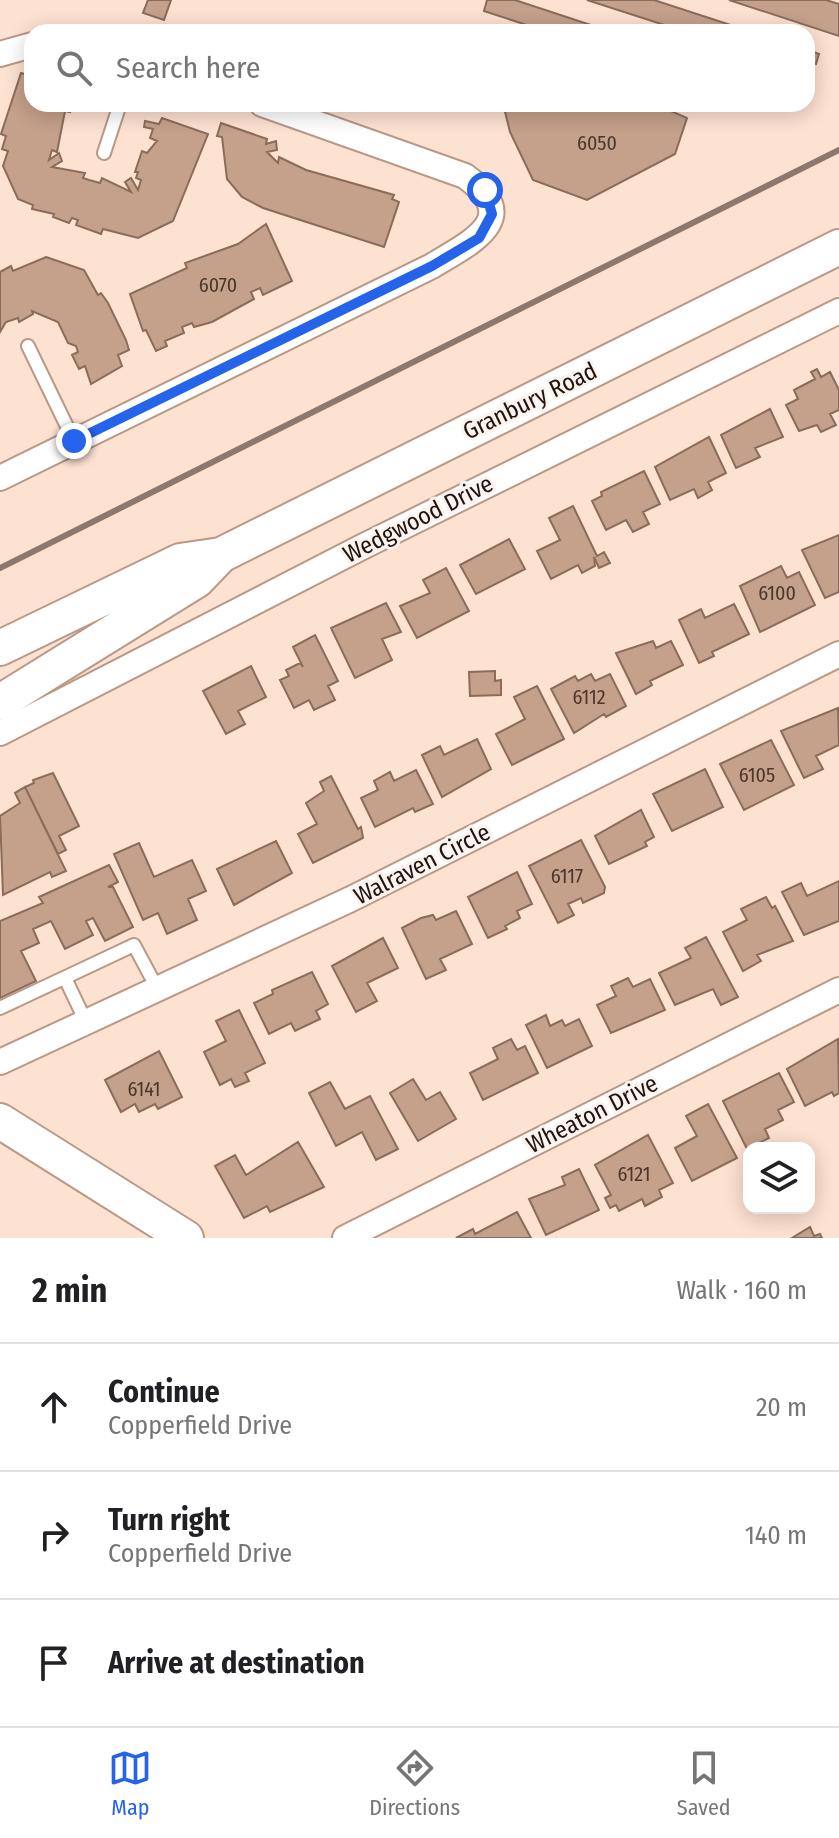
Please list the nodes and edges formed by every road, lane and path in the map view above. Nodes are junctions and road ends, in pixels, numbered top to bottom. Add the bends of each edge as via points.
1 (24, 47) edge
2 (0, 54) edge
3 (117, 112) edge
4 (285, 112) edge
5 (104, 153) dead end
6 (839, 247) edge
7 (839, 311) edge
8 (28, 346) dead end
9 (74, 441) junction
10 (0, 478) edge
11 (221, 555) junction
12 (0, 648) edge
13 (839, 654) edge
14 (0, 702) edge
15 (0, 733) edge
16 (65, 978) junction
17 (158, 990) junction
18 (839, 990) edge
19 (0, 1008) edge
20 (86, 1022) junction
21 (0, 1062) edge
22 (0, 1121) edge
23 (186, 1238) edge
24 (345, 1238) edge

1 - 2 street
3 - 5 lane
4 - 9 street via 465,176 485,190 492,214 488,227 432,266
6 - 11 main road, Granbury Road
7 - 15 street, Wedgwood Drive via 376,539
8 - 9 lane
9 - 10 street
11 - 12 main road, Granbury Road via 180,561
11 - 14 main road, Granbury Road via 197,580
13 - 17 street, Walraven Circle
16 - 17 lane via 134,945
16 - 19 lane
16 - 20 lane
17 - 20 street, Walraven Circle
18 - 24 street, Wheaton Drive
20 - 21 street, Walraven Circle
22 - 23 main road

